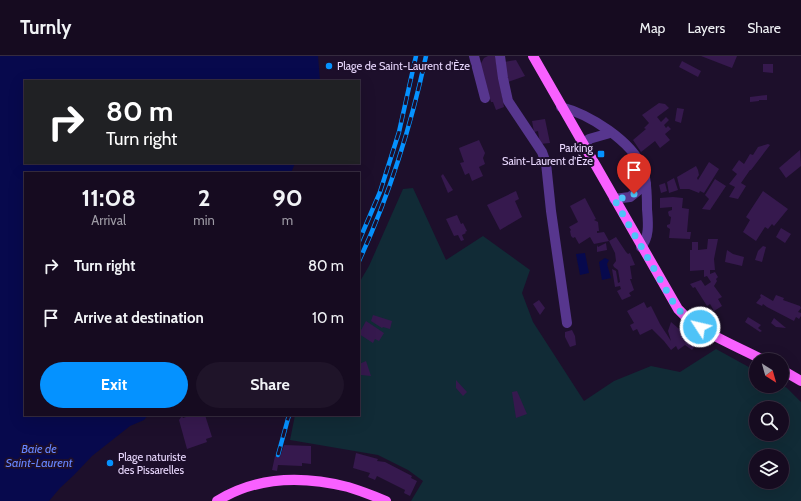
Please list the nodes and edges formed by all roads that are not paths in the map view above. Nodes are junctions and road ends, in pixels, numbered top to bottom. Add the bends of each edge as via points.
1 (474, 56) edge
2 (500, 56) edge
3 (533, 56) edge
4 (486, 98) dead end
5 (561, 107) junction
6 (610, 133) junction
7 (584, 146) junction
8 (646, 184) junction
9 (614, 199) junction
10 (641, 247) junction
11 (568, 323) dead end
12 (750, 353) edge
13 (789, 374) edge
14 (801, 382) edge
15 (217, 501) edge
16 (386, 501) edge

1 - 4 lane
2 - 11 lane via 508,101 542,152 546,163
3 - 5 main road
5 - 6 lane via 573,110
5 - 7 main road
6 - 7 lane via 589,139
6 - 8 lane via 628,146 638,159
7 - 9 main road
8 - 9 lane via 630,197
8 - 10 lane via 647,231 646,241
9 - 10 main road
10 - 12 main road via 683,315
13 - 14 main road
15 - 16 main road via 251,485 299,480 349,487

